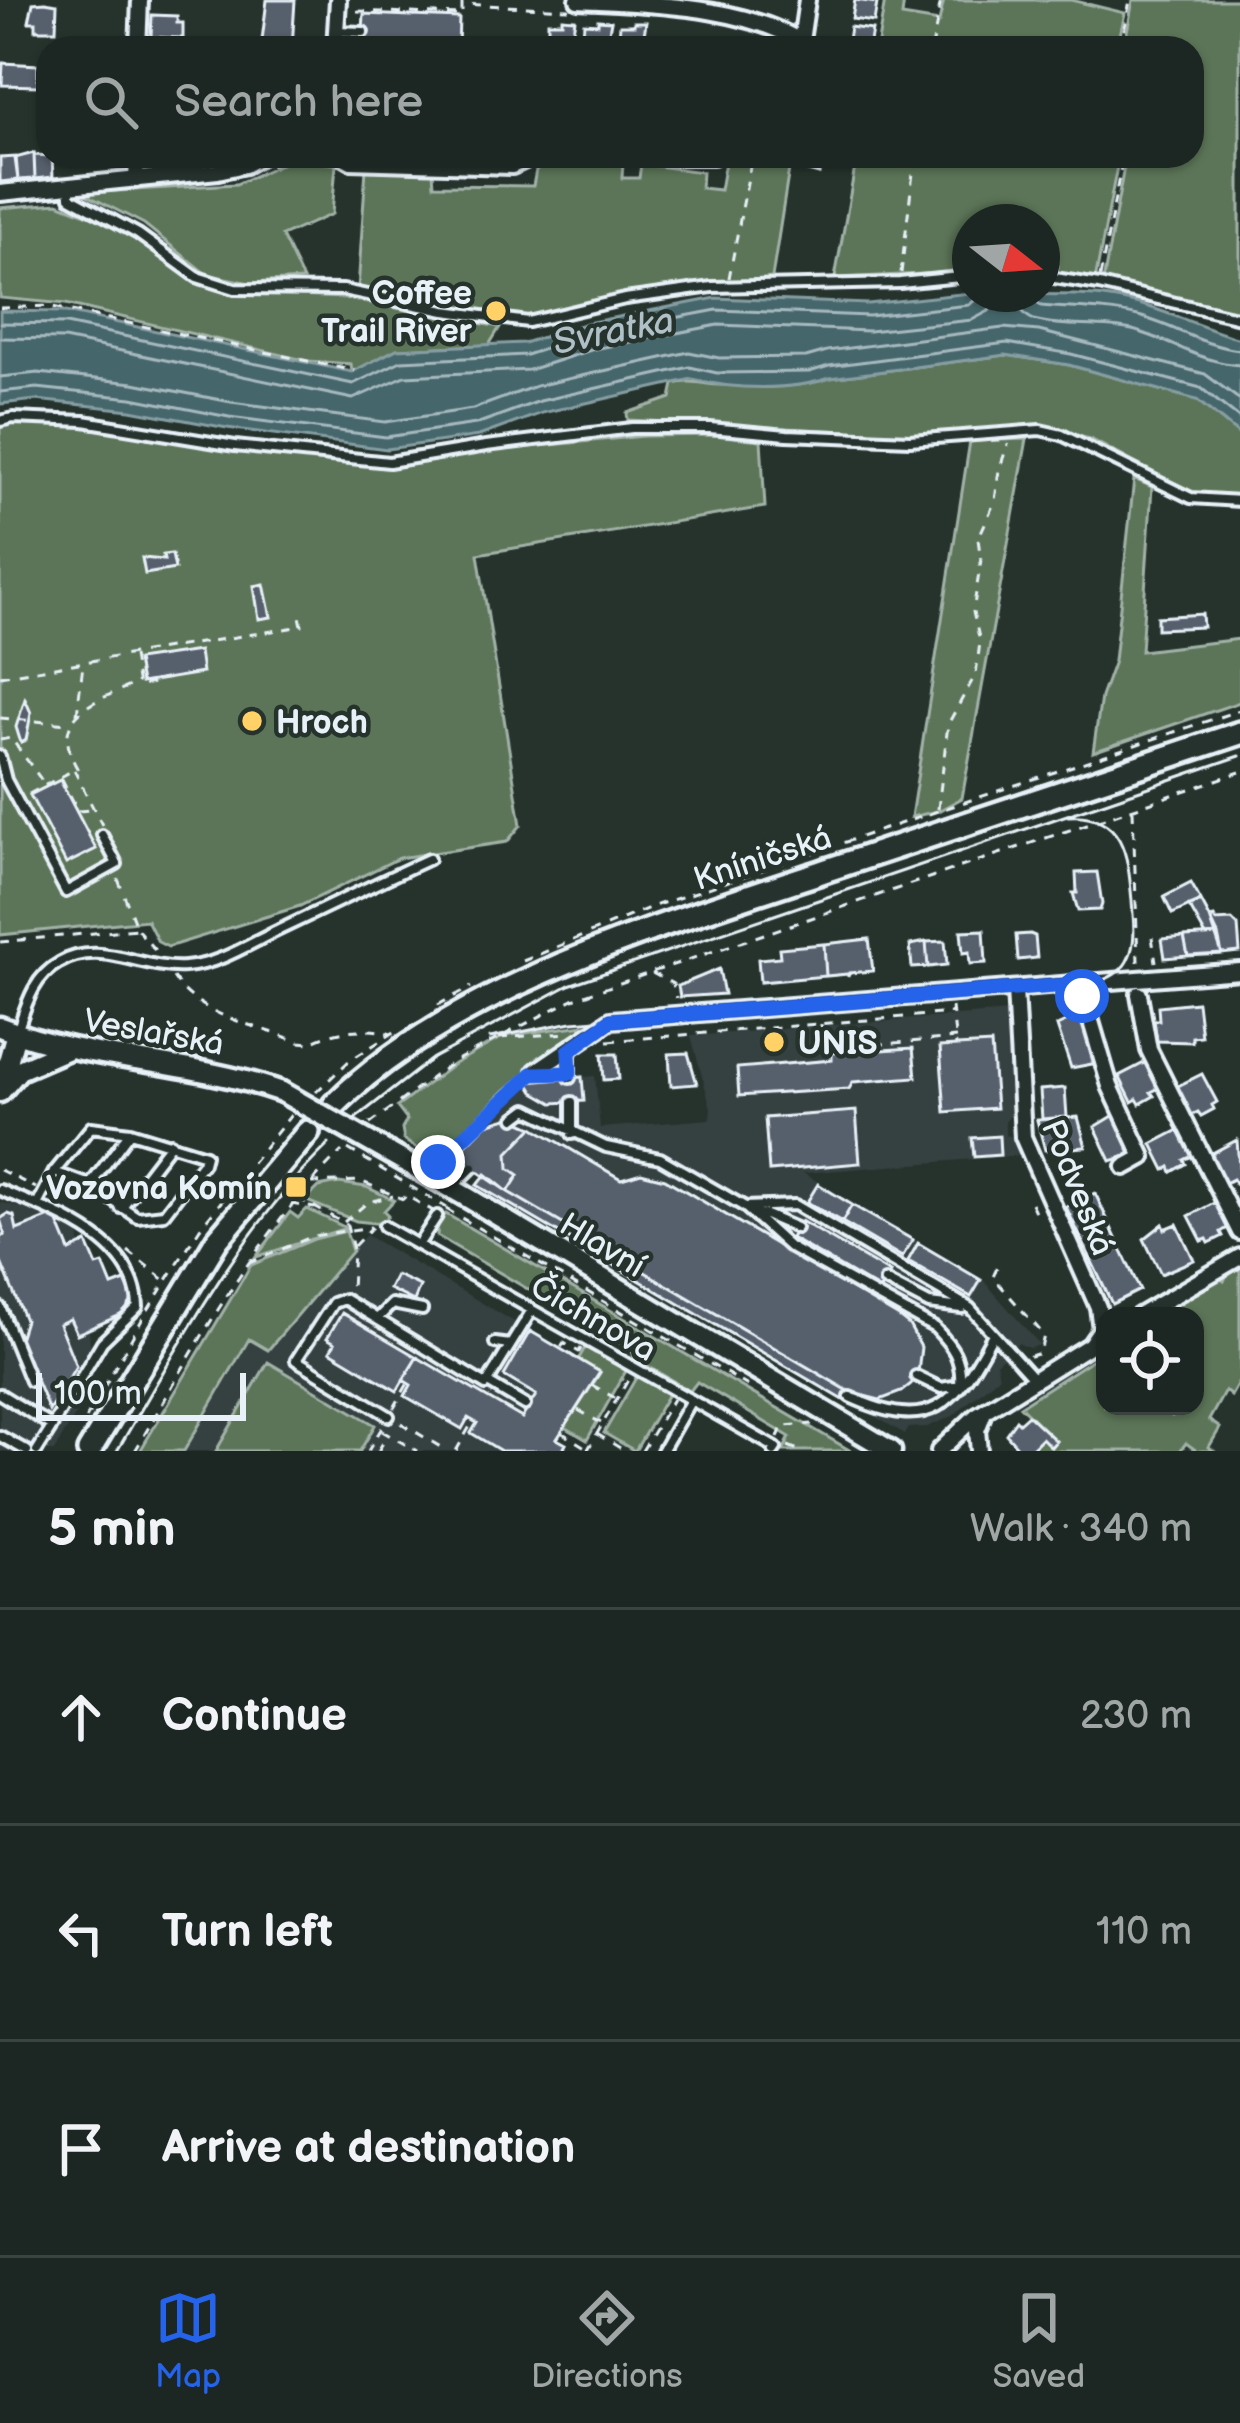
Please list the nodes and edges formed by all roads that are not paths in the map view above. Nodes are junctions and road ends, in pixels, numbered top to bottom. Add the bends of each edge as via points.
1 (140, 0) edge
2 (338, 0) edge
3 (807, 0) edge
4 (573, 4) edge
5 (337, 31) junction
6 (363, 32) dead end
7 (138, 36) edge
8 (336, 36) edge
9 (782, 36) edge
10 (805, 36) edge
11 (136, 168) edge
12 (231, 168) edge
13 (136, 180) junction
14 (70, 187) junction
15 (0, 193) edge
16 (952, 278) edge
17 (1060, 279) edge
18 (1240, 317) edge
19 (0, 421) edge
20 (1240, 501) edge
21 (1240, 734) edge
22 (0, 756) edge
23 (102, 835) road end
24 (429, 859) dead end
25 (1240, 971) edge
26 (1086, 984) junction
27 (1015, 989) junction
28 (1139, 994) dead end
29 (8, 1030) edge
30 (74, 1048) junction
31 (569, 1051) junction
32 (534, 1072) road end
33 (571, 1078) dead end
34 (0, 1092) edge
35 (282, 1092) joint
36 (572, 1102) dead end
37 (334, 1105) dead end
38 (514, 1118) dead end
39 (304, 1126) road end
40 (130, 1132) junction
41 (572, 1134) junction
42 (171, 1143) junction
43 (473, 1167) dead end
44 (1125, 1167) dead end
45 (54, 1172) junction
46 (90, 1185) junction
47 (0, 1190) edge
48 (459, 1192) junction
49 (37, 1205) junction
50 (745, 1207) junction
51 (121, 1208) junction
52 (439, 1216) road end
53 (384, 1226) road end
54 (796, 1228) dead end
55 (1240, 1232) edge
56 (418, 1245) junction
57 (1240, 1257) edge
58 (885, 1281) dead end
59 (890, 1302) junction
60 (929, 1304) junction
61 (1098, 1307) edge
62 (1154, 1307) edge
63 (970, 1309) junction
64 (422, 1310) dead end
65 (532, 1310) junction
66 (1, 1314) edge
67 (377, 1319) junction
68 (993, 1334) junction
69 (1096, 1338) edge
70 (496, 1343) dead end
71 (510, 1345) junction
72 (916, 1376) dead end
73 (1034, 1379) junction
74 (30, 1381) dead end
75 (488, 1382) junction
76 (960, 1384) junction
77 (0, 1394) edge
78 (850, 1397) dead end
79 (691, 1400) junction
80 (525, 1405) dead end
81 (984, 1411) junction
82 (389, 1416) road end
83 (52, 1426) junction
84 (0, 1436) edge
85 (84, 1442) edge
86 (775, 1449) edge
87 (27, 1451) edge
88 (37, 1451) edge
89 (662, 1451) edge
90 (891, 1451) edge
91 (939, 1451) edge
92 (979, 1451) edge

1 - 7 street
2 - 5 street
3 - 10 street
4 - 9 street via 685,8
5 - 6 lane
5 - 8 street
11 - 13 street
12 - 13 street
13 - 14 street
14 - 15 street
14 - 16 lane via 70,196 196,277 235,289 344,290 528,322 727,286
17 - 18 lane
19 - 20 lane via 83,421 389,462 632,428 910,440 1040,430 1191,498
21 - 37 main road, Kníničská via 662,925 458,1016 362,1077
22 - 23 lane via 66,892 117,865
24 - 29 lane via 209,962 167,968 114,955 72,957 46,971
25 - 26 street
26 - 27 street
26 - 44 street via 1110,1086 1143,1157
27 - 31 street via 611,1020
27 - 61 street, Podveská via 1023,1137
28 - 55 street via 1149,1050
29 - 30 street, Veslařská
29 - 34 street
30 - 34 street via 19,1070
30 - 35 street, Veslařská via 232,1075
31 - 32 street
31 - 33 lane
35 - 48 street, Hlavní, bridge
36 - 41 lane
38 - 41 lane via 539,1112
39 - 85 main road via 217,1240
40 - 42 lane
40 - 45 lane via 87,1129
40 - 46 lane
41 - 50 lane via 660,1158
42 - 51 lane
42 - 51 lane via 205,1159 170,1208 142,1218
43 - 48 lane, bridge
45 - 46 lane
45 - 49 lane
46 - 51 lane
47 - 49 lane
48 - 90 street, Hlavní
49 - 83 lane via 93,1234 138,1294 138,1307 102,1342
50 - 54 lane
50 - 59 lane via 789,1247
50 - 63 lane via 795,1205
52 - 56 lane
53 - 56 lane, Čichnova
56 - 65 lane, Čichnova
57 - 62 street
58 - 60 lane
59 - 60 lane
59 - 76 lane via 954,1348
60 - 63 lane
63 - 68 lane
64 - 67 lane via 402,1300
65 - 71 lane
65 - 79 lane, Čichnova
66 - 74 lane
67 - 75 lane
67 - 82 lane via 344,1299 333,1303 296,1360
68 - 73 lane
68 - 76 lane
69 - 73 street, Podveská
70 - 71 lane
71 - 75 lane
72 - 76 lane via 941,1388
73 - 81 street, Podveská
75 - 80 lane
76 - 78 lane via 912,1417
77 - 83 lane
79 - 86 lane, Čichnova
79 - 89 lane
81 - 91 street, Podveská
81 - 92 street
83 - 88 lane
84 - 87 lane

